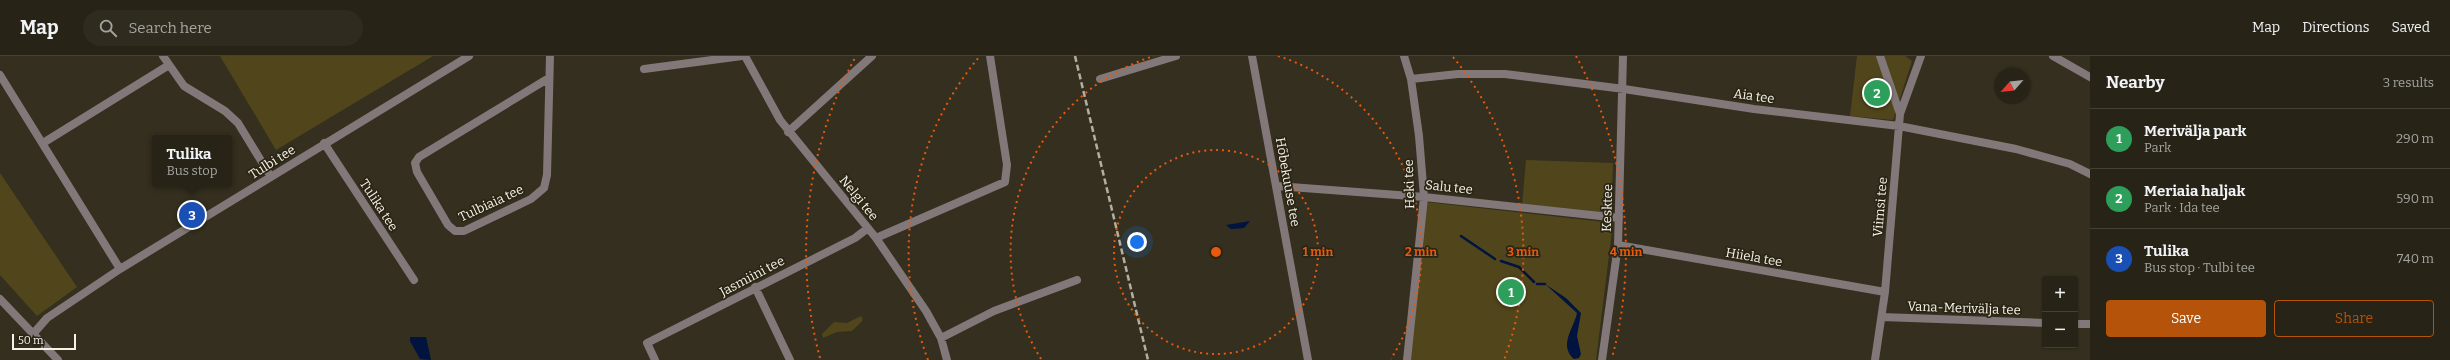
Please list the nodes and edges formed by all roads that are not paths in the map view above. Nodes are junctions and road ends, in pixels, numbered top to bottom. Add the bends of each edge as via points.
1 (163, 56) edge
2 (469, 56) edge
3 (550, 56) edge
4 (743, 56) edge
5 (872, 56) edge
6 (990, 56) edge
7 (1176, 56) edge
8 (1252, 56) edge
9 (1404, 56) edge
10 (1623, 56) edge
11 (1880, 56) edge
12 (1919, 57) edge
13 (2058, 57) edge
14 (169, 65) junction
15 (644, 69) dead end
16 (0, 75) edge
17 (2090, 77) edge
18 (549, 78) junction
19 (1100, 79) dead end
20 (1410, 79) junction
21 (1624, 89) junction
22 (1900, 114) junction
23 (1899, 126) junction
24 (788, 132) junction
25 (43, 143) junction
26 (324, 143) junction
27 (2090, 174) edge
28 (271, 177) junction
29 (1277, 186) junction
30 (1424, 197) junction
31 (1618, 218) junction
32 (868, 228) junction
33 (876, 238) junction
34 (1618, 245) junction
35 (120, 269) junction
36 (414, 280) dead end
37 (1077, 280) dead end
38 (754, 287) junction
39 (1886, 292) junction
40 (0, 299) edge
41 (1882, 317) junction
42 (2042, 323) edge
43 (2078, 324) edge
44 (2090, 324) edge
45 (33, 334) junction
46 (941, 338) junction
47 (58, 360) edge
48 (655, 360) edge
49 (790, 360) edge
50 (947, 360) edge
51 (1308, 360) edge
52 (1407, 360) edge
53 (1602, 360) edge
54 (1875, 360) edge

1 - 14 street
2 - 26 street, Tulbi tee
3 - 18 street, Tulbiaia tee
4 - 15 street
4 - 24 street, Nelgi tee
5 - 24 street
6 - 33 street via 1007,165 1004,182
7 - 19 street
8 - 29 street, Hõbekuuse tee
9 - 20 street, Heki tee
10 - 21 street, Kesktee
11 - 22 street
12 - 22 street, Viimsi tee
13 - 17 street
14 - 25 street
14 - 28 street via 184,86 225,111 238,123
16 - 25 street
18 - 18 street, Tulbiaia tee via 547,175 544,188 524,202 464,231 455,231 448,225 417,172 415,163 419,157
20 - 21 street, Aia tee via 1458,74 1505,74
20 - 30 street, Heki tee
21 - 23 street, Aia tee via 1754,109
21 - 31 street, Kesktee
22 - 23 street, Viimsi tee
23 - 27 street, Aia tee via 2016,148 2070,164
23 - 39 street, Viimsi tee
24 - 32 street, Nelgi tee
25 - 35 street
26 - 28 street, Tulbi tee
26 - 36 street, Tulika tee
28 - 35 street, Tulbi tee
29 - 30 street, Salu tee
29 - 51 street, Hõbekuuse tee
30 - 31 street, Salu tee
30 - 52 street, Heki tee
31 - 34 street, Kesktee
32 - 33 street, Nelgi tee
32 - 38 street, Jasmiini tee via 855,238
33 - 46 street, Nelgi tee via 926,311
34 - 39 street, Hiiela tee
34 - 53 street, Kesktee
35 - 45 street, Tulbi tee via 47,318
37 - 46 street via 994,311
38 - 48 street, Jasmiini tee via 647,343
38 - 49 street
39 - 41 street, Viimsi tee
40 - 45 street
41 - 42 street, Vana-Merivälja tee
41 - 54 street, Viimsi tee
43 - 44 street
45 - 47 street
46 - 50 street, Nelgi tee

